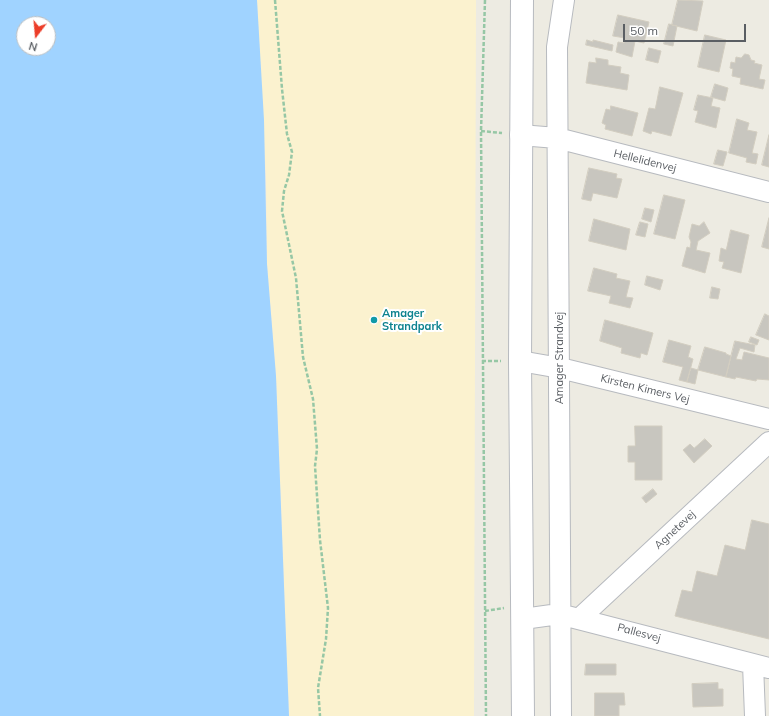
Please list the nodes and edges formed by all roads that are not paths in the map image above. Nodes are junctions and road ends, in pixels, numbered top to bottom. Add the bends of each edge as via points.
1 (522, 0) edge
2 (564, 0) edge
3 (520, 135) junction
4 (557, 138) junction
5 (769, 192) edge
6 (520, 361) junction
7 (560, 368) junction
8 (769, 419) edge
9 (769, 442) edge
10 (559, 614) junction
11 (580, 618) junction
12 (523, 619) junction
13 (761, 666) edge
14 (523, 716) edge
15 (561, 716) edge
16 (755, 716) edge

1 - 3 street
2 - 4 street, Amager Strandvej via 557,47
3 - 4 street, Hellelidenvej
3 - 6 street
4 - 5 street, Hellelidenvej
4 - 7 street, Amager Strandvej
6 - 7 street, Kirsten Kimers Vej
6 - 12 street
7 - 8 street, Kirsten Kimers Vej
7 - 10 street, Amager Strandvej
9 - 11 street, Agnetevej
10 - 11 street, Pallesvej
10 - 12 street, Pallesvej
10 - 15 street, Amager Strandvej
11 - 13 street, Pallesvej
12 - 14 street
13 - 16 street, Pallesvej

